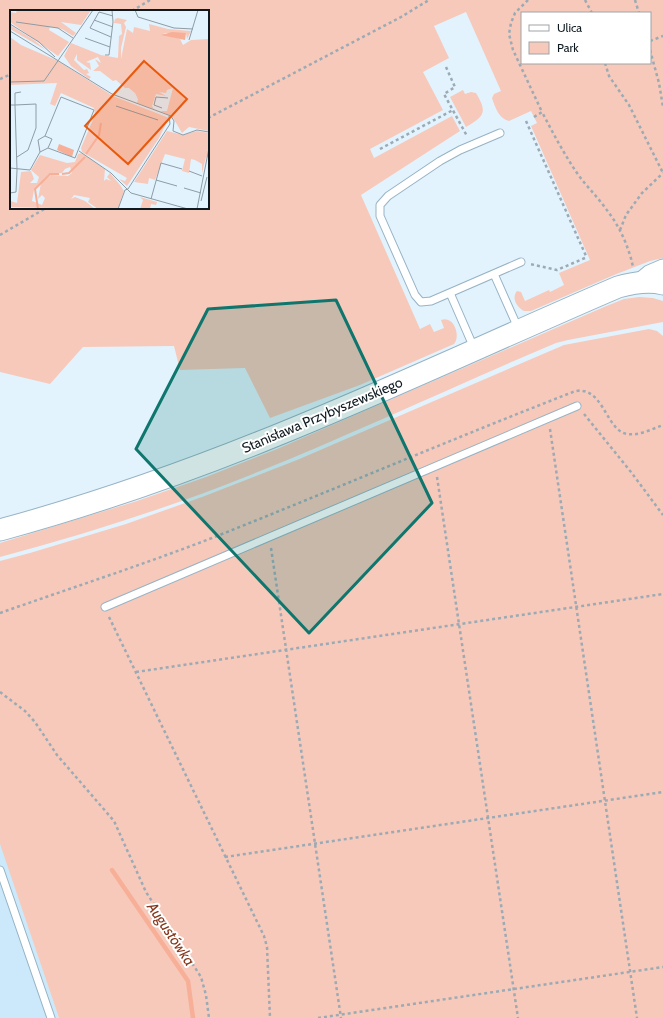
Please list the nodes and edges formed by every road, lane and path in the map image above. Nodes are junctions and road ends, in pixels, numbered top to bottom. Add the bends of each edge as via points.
1 (150, 0) edge
2 (429, 0) edge
3 (528, 0) edge
4 (585, 0) edge
5 (636, 0) edge
6 (134, 10) edge
7 (591, 12) edge
8 (639, 12) edge
9 (663, 36) edge
10 (651, 41) edge
11 (651, 54) edge
12 (605, 64) edge
13 (446, 67) dead end
14 (10, 74) edge
15 (0, 79) edge
16 (663, 107) edge
17 (453, 110) junction
18 (542, 112) junction
19 (209, 117) edge
20 (534, 117) dead end
21 (526, 121) dead end
22 (500, 132) dead end
23 (472, 145) junction
24 (380, 149) dead end
25 (663, 173) edge
26 (44, 209) edge
27 (620, 231) junction
28 (0, 235) edge
29 (521, 262) joint
30 (663, 267) edge
31 (494, 274) junction
32 (637, 283) junction
33 (663, 284) edge
34 (450, 293) junction
35 (519, 330) junction
36 (474, 350) junction
37 (577, 406) joint
38 (548, 418) junction
39 (663, 425) edge
40 (436, 466) junction
41 (663, 515) edge
42 (0, 530) edge
43 (270, 537) junction
44 (663, 594) edge
45 (105, 607) joint
46 (577, 607) junction
47 (0, 613) edge
48 (459, 625) junction
49 (286, 650) junction
50 (136, 672) junction
51 (0, 692) edge
52 (663, 792) edge
53 (605, 801) junction
54 (488, 819) junction
55 (315, 844) junction
56 (225, 857) junction
57 (0, 870) edge
58 (663, 967) edge
59 (631, 972) junction
60 (514, 989) junction
61 (341, 1016) edge
62 (51, 1018) edge
63 (209, 1018) edge
64 (270, 1018) edge
65 (318, 1018) edge
66 (518, 1018) edge
67 (638, 1018) edge

1 - 6 path
2 - 19 path
3 - 18 path via 515,13 509,34 513,50
4 - 7 path
5 - 8 path
9 - 10 path
11 - 16 path
12 - 25 path via 609,76 629,105
13 - 17 path via 455,87 444,94
14 - 15 path
17 - 23 path
17 - 24 path
18 - 20 path
18 - 27 path via 578,174
21 - 29 path via 586,256 557,270
22 - 23 lane
23 - 34 lane via 440,161 388,196 380,205 379,211 417,299 427,302
25 - 27 path via 642,193 626,215
26 - 28 path
27 - 32 path via 632,260
29 - 31 lane
30 - 32 street, Stanisława Przybyszewskiego via 648,273
31 - 34 lane
31 - 35 lane
32 - 33 street, Stanisława Przybyszewskiego
32 - 35 street, Stanisława Przybyszewskiego via 618,287
34 - 36 lane
35 - 36 street, Stanisława Przybyszewskiego
36 - 42 street, Stanisława Przybyszewskiego via 213,460 94,502
37 - 38 lane
37 - 41 path via 632,472
38 - 40 lane
38 - 46 path
39 - 47 path via 637,433 624,433 617,428 600,403 591,395 583,391 573,392 211,538 102,579
40 - 43 lane
40 - 48 path
43 - 45 lane
43 - 49 path
44 - 46 path
45 - 50 path
46 - 48 path
46 - 53 path
48 - 49 path
48 - 54 path
49 - 50 path
49 - 55 path
50 - 56 path
51 - 63 path via 25,711 57,755 114,821 146,892 201,977
52 - 53 path
53 - 54 path
53 - 59 path
54 - 55 path
54 - 60 path
55 - 56 path
55 - 61 path
56 - 64 path via 264,936 267,947
57 - 62 lane
58 - 59 path
59 - 60 path
59 - 67 path
60 - 61 path
60 - 66 path
61 - 65 path

